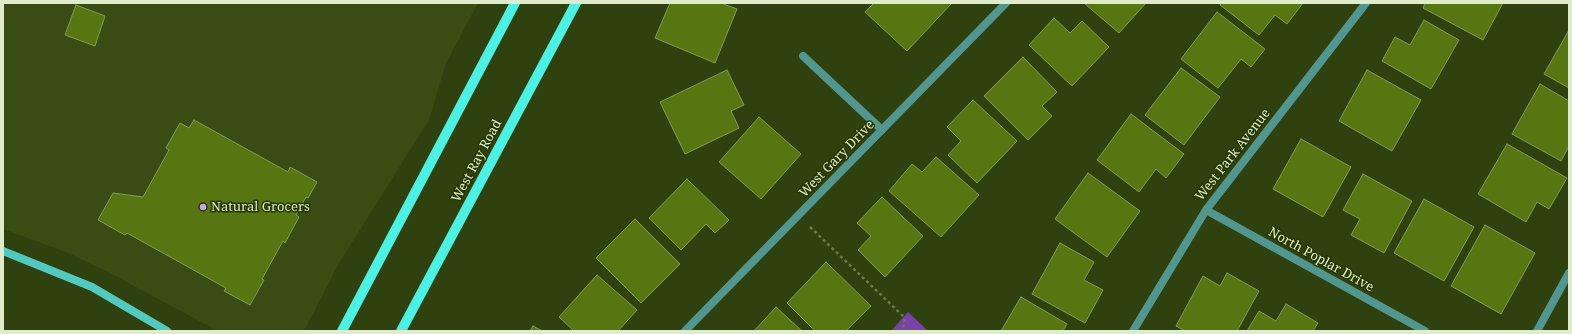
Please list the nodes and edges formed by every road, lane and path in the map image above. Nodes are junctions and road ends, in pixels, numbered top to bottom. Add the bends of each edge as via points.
1 (515, 3) edge
2 (576, 3) edge
3 (1006, 3) edge
4 (1366, 3) edge
5 (802, 56) dead end
6 (882, 130) junction
7 (1206, 210) junction
8 (799, 215) junction
9 (3, 251) edge
10 (1569, 273) edge
11 (167, 331) edge
12 (342, 331) edge
13 (401, 331) edge
14 (685, 331) edge
15 (901, 331) edge
16 (1133, 331) edge
17 (1425, 331) edge
18 (1537, 331) edge

1 - 12 main road
2 - 13 main road, West Ray Road
3 - 6 street, West Gary Drive
4 - 7 street, West Park Avenue
5 - 6 street
6 - 8 street, West Gary Drive
7 - 16 street, West Park Avenue
7 - 17 street, North Poplar Drive
8 - 14 street, West Gary Drive
8 - 15 path via 904,317 906,323
9 - 11 street via 92,286
10 - 18 street

